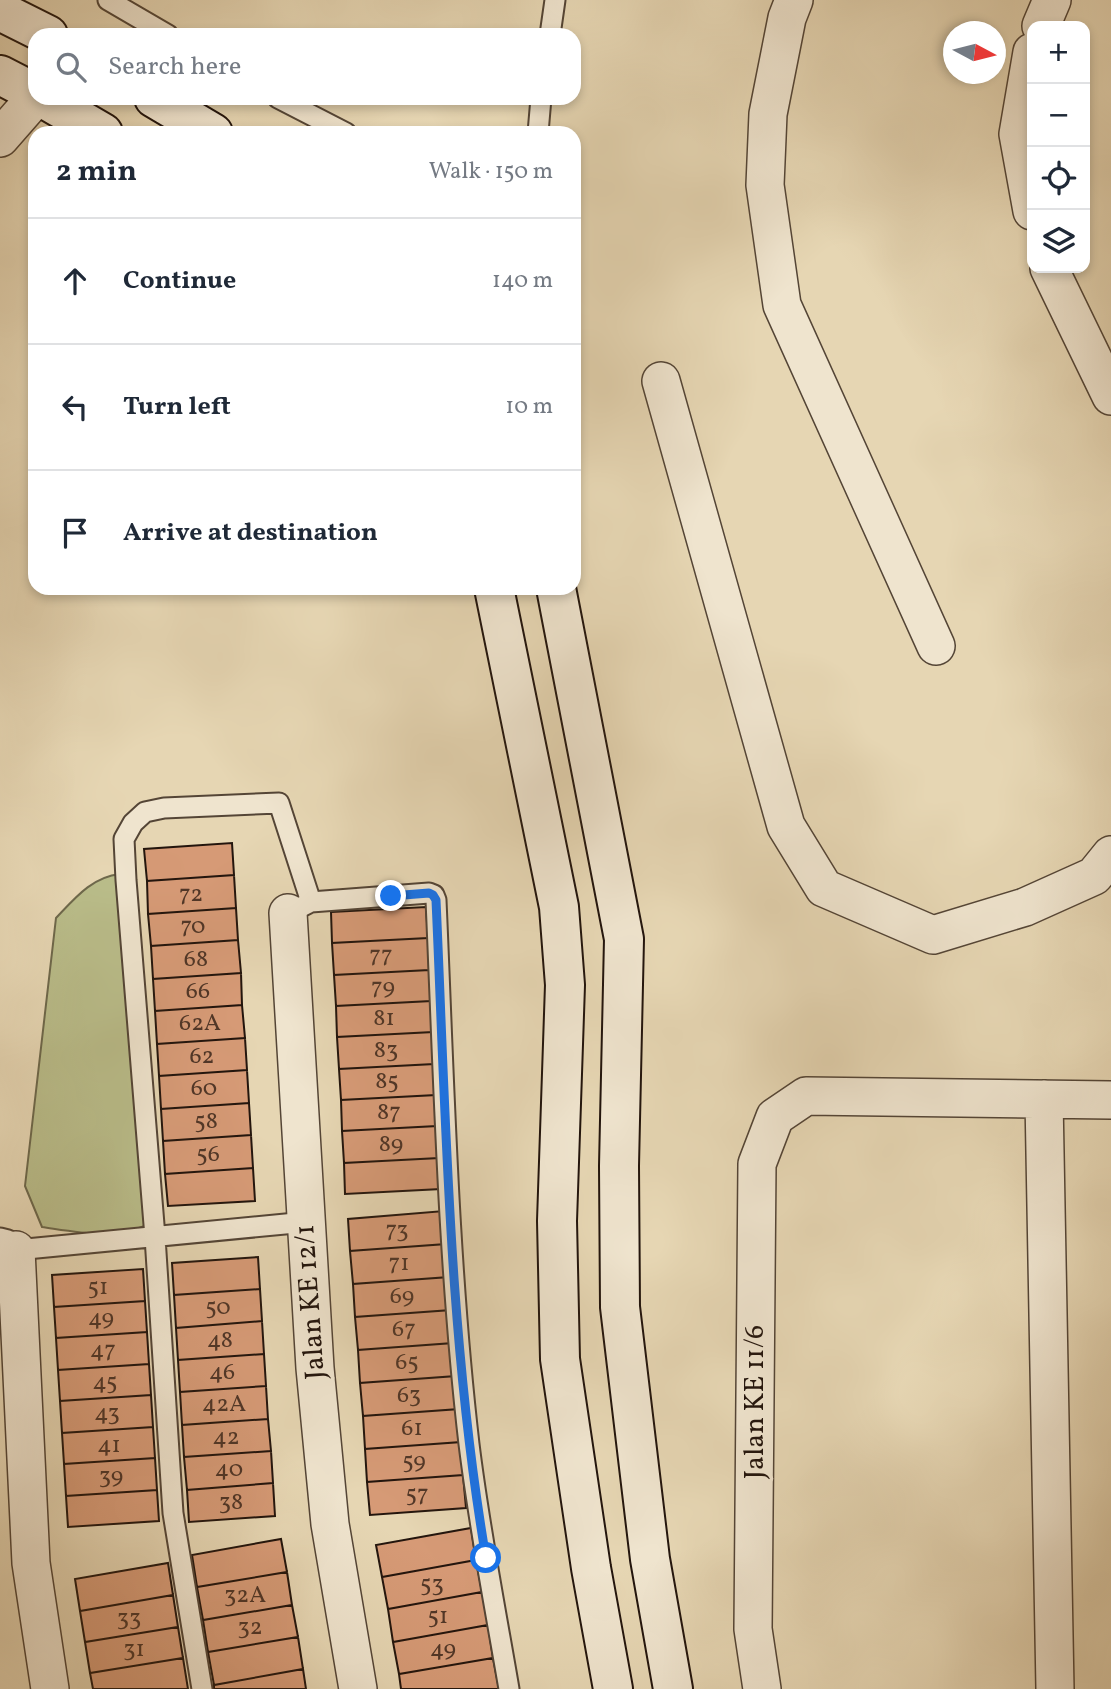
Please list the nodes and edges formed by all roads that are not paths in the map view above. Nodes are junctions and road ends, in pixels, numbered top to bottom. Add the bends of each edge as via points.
1 (108, 0) edge
2 (555, 0) edge
3 (794, 0) edge
4 (1052, 0) edge
5 (0, 11) edge
6 (1043, 21) edge
7 (34, 28) edge
8 (156, 28) edge
9 (551, 28) edge
10 (0, 75) edge
11 (1027, 81) edge
12 (28, 92) edge
13 (28, 104) edge
14 (55, 105) edge
15 (166, 105) edge
16 (292, 105) edge
17 (540, 105) edge
18 (91, 126) edge
19 (200, 126) edge
20 (332, 126) edge
21 (539, 126) edge
22 (0, 138) edge
23 (1032, 210) edge
24 (1051, 273) edge
25 (661, 381) dead end
26 (1111, 396) edge
27 (495, 595) edge
28 (557, 595) edge
29 (936, 646) dead end
30 (1111, 855) edge
31 (299, 907) junction
32 (1044, 1099) junction
33 (1111, 1100) edge
34 (306, 1222) junction
35 (155, 1237) junction
36 (8, 1244) edge
37 (50, 1689) edge
38 (202, 1689) edge
39 (358, 1689) edge
40 (509, 1689) edge
41 (613, 1689) edge
42 (673, 1689) edge
43 (762, 1689) edge
44 (1055, 1689) edge

1 - 8 lane
2 - 9 lane
3 - 29 street via 768,114 765,185 782,305
4 - 6 street
5 - 7 main road
10 - 12 main road
11 - 23 street via 1018,134
13 - 22 street
14 - 18 main road
15 - 19 main road
16 - 20 lane
17 - 21 lane
24 - 26 street
25 - 30 street via 786,826 824,888 933,935 1025,907 1094,876
27 - 41 main road via 559,907 565,985 556,1221 561,1359
28 - 42 main road via 624,939 620,1307 650,1559
31 - 34 street, Jalan KE 12/1
31 - 35 lane via 279,803 145,812 124,839
31 - 40 lane via 429,893 436,900 456,1303 469,1441
32 - 33 street
32 - 43 street, Jalan KE 11/6 via 806,1096 775,1117 757,1164 753,1629
32 - 44 street
34 - 35 lane
34 - 39 street, Jalan KE 12/1 via 314,1368 330,1524
35 - 36 lane
35 - 38 lane via 173,1513
36 - 37 street via 31,1563

